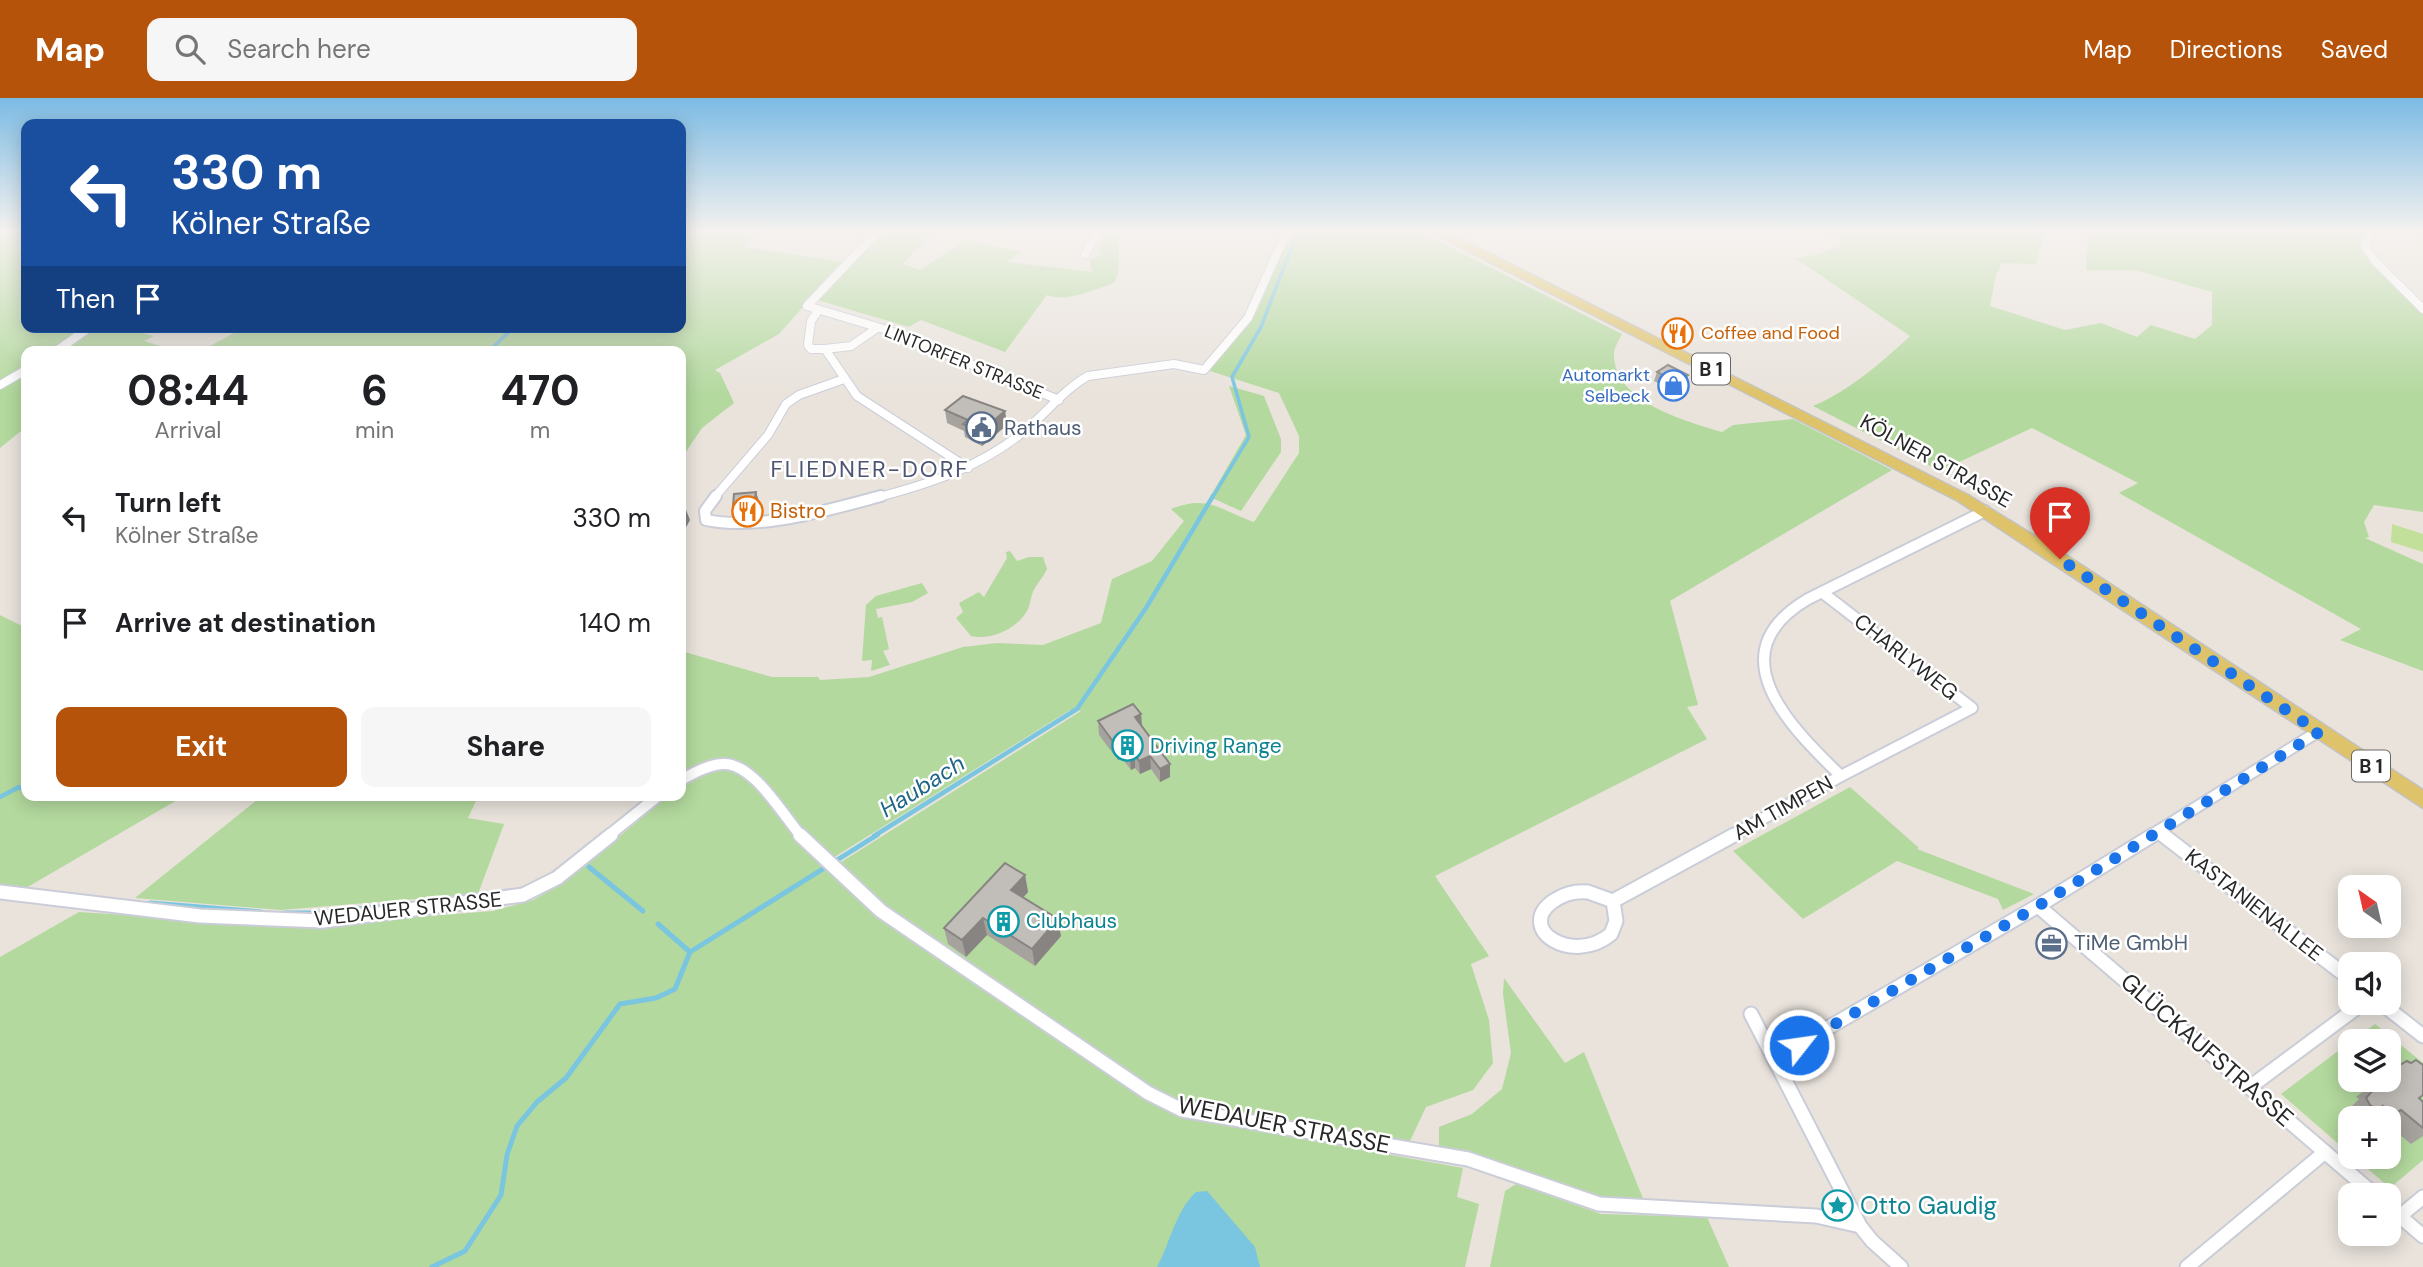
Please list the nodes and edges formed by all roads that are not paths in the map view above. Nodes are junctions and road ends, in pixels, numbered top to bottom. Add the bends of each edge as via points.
1 (826, 286) edge
2 (1263, 286) edge
3 (1543, 286) edge
4 (2400, 286) edge
5 (2423, 309) edge
6 (818, 311) junction
7 (877, 328) junction
8 (82, 333) edge
9 (63, 346) edge
10 (825, 349) junction
11 (21, 373) edge
12 (844, 379) junction
13 (0, 385) edge
14 (1059, 400) junction
15 (968, 468) junction
16 (1985, 511) junction
17 (1823, 593) junction
18 (2319, 732) junction
19 (1842, 776) junction
20 (686, 778) edge
21 (2423, 800) edge
22 (652, 801) edge
23 (2158, 831) junction
24 (0, 892) edge
25 (1613, 901) junction
26 (2038, 906) junction
27 (2338, 970) edge
28 (1751, 1014) dead end
29 (2347, 1015) edge
30 (2396, 1015) edge
31 (2423, 1036) edge
32 (1776, 1058) junction
33 (2250, 1087) junction
34 (2325, 1152) junction
35 (2361, 1183) edge
36 (2423, 1197) edge
37 (2401, 1209) edge
38 (2401, 1217) edge
39 (1860, 1226) junction
40 (2423, 1236) edge
41 (1900, 1267) edge
42 (2186, 1267) edge

1 - 6 street via 807,306
2 - 14 street via 1248,318 1204,370 1174,363 1104,373 1077,382
3 - 16 main road, KÖLNER STRASSE / B 1
4 - 5 street
6 - 7 street, LINTORFER STRASSE
6 - 10 street via 811,321 808,345
7 - 10 street via 851,346
7 - 14 street, LINTORFER STRASSE
8 - 9 street
10 - 12 street
11 - 13 street
12 - 15 street via 864,402
12 - 15 street via 786,404 768,435 705,511 706,520 720,524 847,505
14 - 15 street via 1014,441
16 - 17 street, AM TIMPEN
16 - 18 main road, KÖLNER STRASSE / B 1
17 - 19 street, AM TIMPEN via 1785,614 1768,638 1764,664 1783,717
17 - 19 street, CHARLYWEG via 1972,708
18 - 21 main road, KÖLNER STRASSE / B 1
18 - 23 street
19 - 25 street, AM TIMPEN
20 - 39 street, WEDAUER STRASSE via 711,766 734,764 748,769 790,825 881,911 1148,1093 1182,1110 1468,1159 1599,1204 1816,1216
22 - 24 street, WEDAUER STRASSE via 557,878 523,895 481,902 323,921 200,916
23 - 26 street
23 - 27 street, KASTANIENALLEE
25 - 25 street via 1592,892 1569,892 1548,903 1540,919 1542,929 1556,944 1587,948 1616,928
26 - 32 street
26 - 33 street, GLÜCKAUFSTRASSE
28 - 32 street
29 - 33 street
30 - 31 street
32 - 39 street
33 - 34 street, GLÜCKAUFSTRASSE
34 - 35 street, GLÜCKAUFSTRASSE
34 - 42 street
36 - 37 street
38 - 40 street
39 - 41 street

